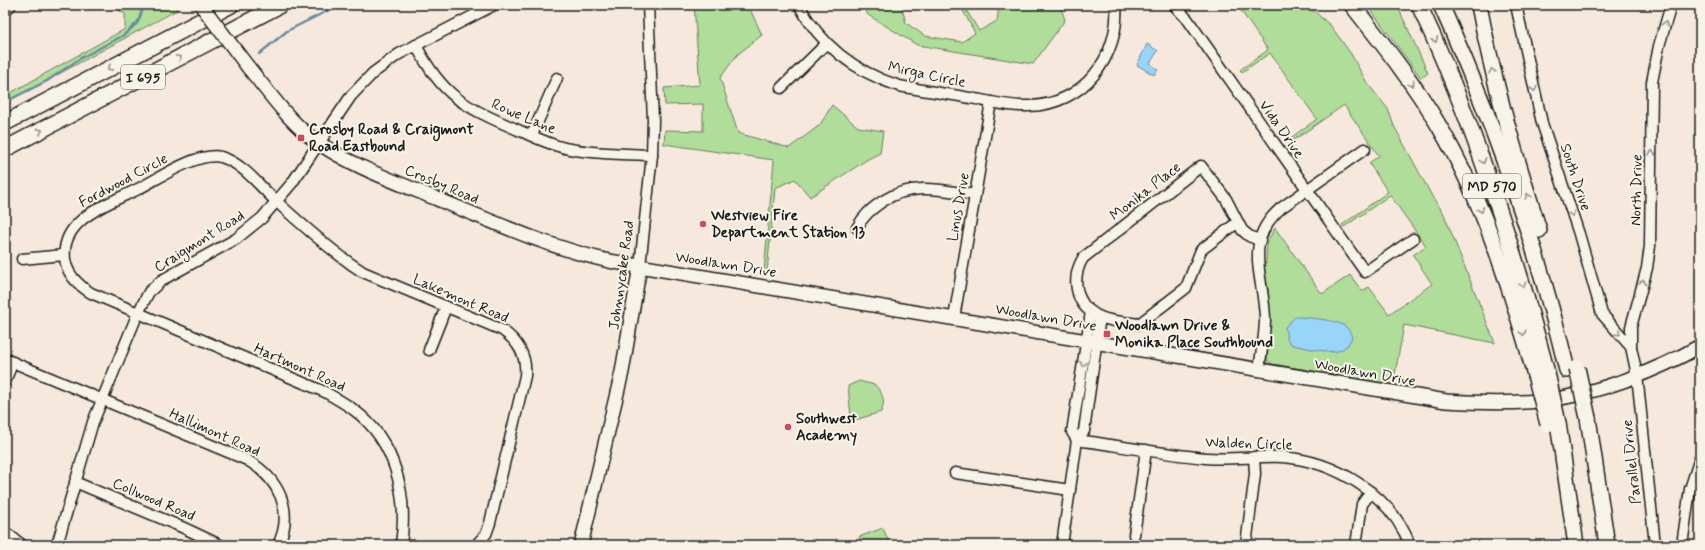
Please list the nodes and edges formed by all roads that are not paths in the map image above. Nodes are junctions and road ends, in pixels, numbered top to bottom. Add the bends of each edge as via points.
1 (11, 5) edge
2 (201, 5) edge
3 (231, 5) edge
4 (280, 5) edge
5 (494, 5) edge
6 (648, 5) edge
7 (799, 5) edge
8 (1116, 5) edge
9 (1174, 5) edge
10 (1348, 5) edge
11 (1352, 5) edge
12 (1419, 5) edge
13 (1441, 5) edge
14 (1479, 5) edge
15 (1516, 5) edge
16 (1671, 5) edge
17 (5, 11) edge
18 (826, 44) junction
19 (416, 45) junction
20 (1389, 52) junction
21 (557, 78) dead end
22 (781, 88) dead end
23 (991, 102) junction
24 (5, 123) edge
25 (532, 135) junction
26 (320, 142) junction
27 (1365, 149) dead end
28 (5, 150) edge
29 (652, 155) junction
30 (1306, 190) junction
31 (975, 195) junction
32 (277, 202) junction
33 (1238, 222) junction
34 (858, 228) dead end
35 (1413, 239) dead end
36 (1260, 240) junction
37 (64, 256) junction
38 (22, 259) dead end
39 (640, 266) junction
40 (446, 307) junction
41 (138, 313) junction
42 (1096, 315) junction
43 (954, 318) junction
44 (1092, 342) junction
45 (1700, 346) edge
46 (1631, 347) junction
47 (429, 350) dead end
48 (9, 361) edge
49 (1572, 369) junction
50 (1259, 370) junction
51 (1541, 374) junction
52 (1637, 375) junction
53 (5, 381) edge
54 (102, 399) junction
55 (1583, 419) junction
56 (1077, 440) junction
57 (1146, 450) junction
58 (1254, 457) junction
59 (1700, 458) edge
60 (956, 473) dead end
61 (75, 482) junction
62 (1070, 490) junction
63 (1371, 492) junction
64 (5, 532) edge
65 (1134, 535) dead end
66 (1575, 541) edge
67 (22, 545) edge
68 (57, 545) edge
69 (220, 545) edge
70 (278, 545) edge
71 (401, 545) edge
72 (476, 545) edge
73 (581, 545) edge
74 (1062, 545) edge
75 (1246, 545) edge
76 (1356, 545) edge
77 (1410, 545) edge
78 (1599, 545) edge
79 (1607, 545) edge
80 (1655, 545) edge
81 (1682, 545) edge

1 - 17 street
2 - 26 main road, Crosby Road, bridge via 280,107
3 -> 24 highway, I 695
28 -> 4 highway, I 695
5 - 19 street, Craigmont Road
6 - 29 street, Johnnycake Road via 652,78
7 - 18 street, Mirga Circle via 813,29
8 - 23 street, Mirga Circle via 1114,37 1110,51 1104,63 1083,85 1055,101 1029,106
9 - 30 street, Vida Drive via 1188,20
10 - 20 highway
11 - 20 highway
12 -> 51 highway, MD 570 via 1454,84 1494,191 1528,301
13 - 49 highway, MD 570 via 1474,78 1512,184
49 -> 14 highway via 1557,291 1512,146
15 -> 46 street, South Drive via 1542,123 1579,234 1602,314
46 -> 16 street, North Drive via 1631,327 1647,268 1650,246 1652,82
18 - 22 street
18 - 23 street, Mirga Circle via 851,64 883,81
19 - 25 street, Rowe Lane via 434,76 454,97 476,111
19 - 26 street, Craigmont Road via 386,63 362,83
20 -> 51 highway via 1439,126 1480,209 1498,251
21 - 25 street
23 - 31 street, Linus Drive
25 - 29 street, Rowe Lane via 557,146 578,151
26 - 32 street, Craigmont Road
26 - 39 main road, Crosby Road via 348,160 382,176 542,243 575,253
27 - 30 street
29 - 39 street, Johnnycake Road
30 - 35 street, Vida Drive via 1365,272
30 - 36 street via 1272,216 1262,231
31 - 34 street via 930,188 906,190 875,206 864,216
31 - 43 street, Linus Drive
32 - 37 street, Fordwood Circle via 229,160 219,157 199,158 86,216 71,230
32 - 40 street, Lakemont Road via 351,264 368,274
32 - 41 street, Craigmont Road via 236,239 162,280 149,292
33 - 36 street, Monika Place via 1246,234
33 - 42 street via 1201,250 1186,288 1139,324
33 - 42 street, Monika Place via 1226,199 1201,166 1083,258 1076,272 1076,289 1080,300
36 - 50 street via 1257,255 1265,323
37 - 38 street
37 - 41 street via 69,272 82,288
39 - 43 main road, Woodlawn Drive
39 - 73 main road, Johnnycake Road via 622,372
40 - 47 street
40 - 72 street, Lakemont Road via 502,330 522,350 526,367 490,523 486,534
41 - 54 street, Craigmont Road
41 - 71 street, Hartmont Road via 325,392 355,410 385,447 399,481 404,513
42 - 44 street
43 - 44 main road, Woodlawn Drive
44 - 50 main road, Woodlawn Drive
44 - 56 street via 1084,430
45 - 52 main road, Woodlawn Drive
46 - 52 street, North Drive
48 - 53 street
48 - 54 street, Hallimont Road
49 - 55 highway, MD 570
50 - 52 main road, Woodlawn Drive via 1404,395 1484,403 1549,400 1572,396
51 - 66 highway, MD 570, bridge
52 - 80 street, Parallel Drive
54 - 61 street, Craigmont Road
54 - 70 street, Hallimont Road via 247,460 266,473 278,490 284,509 283,530
55 - 78 highway, MD 570
55 - 79 highway
56 - 57 street, Walden Circle
56 - 62 street
57 - 58 street, Walden Circle via 1208,458
57 - 65 street
58 - 63 street, Walden Circle via 1314,463 1340,473
58 - 75 street via 1255,474
59 - 81 street via 1690,489
60 - 62 street
61 - 68 street, Craigmont Road
61 - 69 street, Collwood Road
62 - 74 street
63 - 76 street via 1362,504
63 - 77 street, Walden Circle via 1397,518
64 - 67 street

